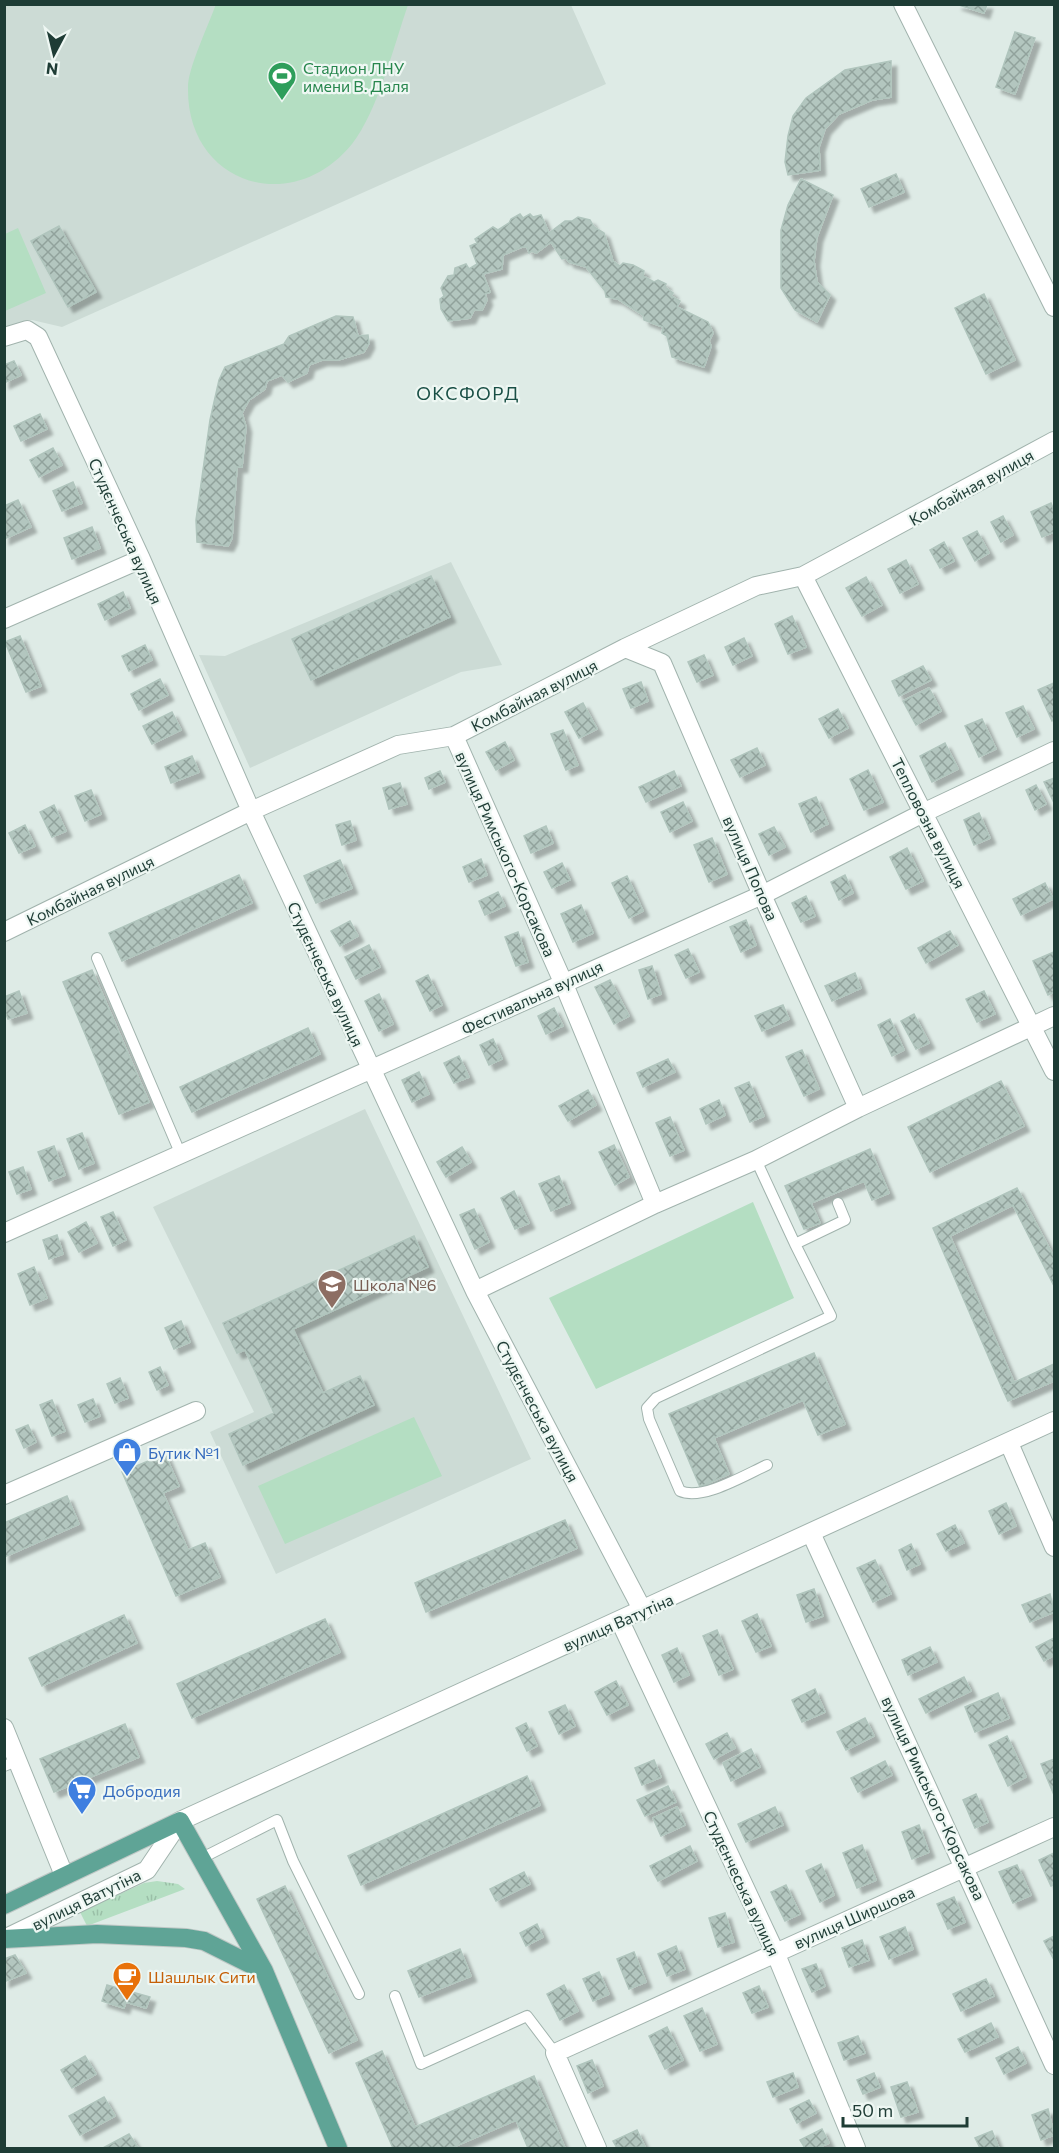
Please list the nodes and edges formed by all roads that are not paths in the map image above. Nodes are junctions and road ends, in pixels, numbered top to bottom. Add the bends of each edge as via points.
1 (903, 4) edge
2 (1049, 280) edge
3 (1054, 307) edge
4 (4, 337) edge
5 (1054, 441) edge
6 (141, 559) junction
7 (803, 576) junction
8 (4, 619) edge
9 (625, 648) junction
10 (454, 736) junction
11 (1054, 751) edge
12 (251, 811) junction
13 (925, 812) junction
14 (762, 895) junction
15 (4, 932) edge
16 (97, 958) dead end
17 (563, 982) junction
18 (1054, 1016) edge
19 (1030, 1026) junction
20 (372, 1071) junction
21 (1054, 1071) edge
22 (858, 1108) junction
23 (181, 1155) junction
24 (756, 1160) junction
25 (837, 1203) dead end
26 (656, 1204) junction
27 (4, 1233) edge
28 (795, 1244) junction
29 (475, 1291) junction
30 (195, 1411) dead end
31 (1054, 1421) edge
32 (1009, 1443) junction
33 (767, 1465) dead end
34 (4, 1495) edge
35 (811, 1533) junction
36 (1054, 1547) edge
37 (643, 1611) junction
38 (620, 1621) junction
39 (4, 1728) edge
40 (11, 1763) edge
41 (180, 1821) junction
42 (1054, 1827) edge
43 (202, 1858) junction
44 (966, 1866) junction
45 (64, 1875) junction
46 (4, 1905) edge
47 (5, 1938) edge
48 (775, 1952) junction
49 (264, 1971) junction
50 (360, 1994) dead end
51 (395, 1996) dead end
52 (555, 2053) junction
53 (1054, 2064) edge
54 (339, 2148) edge
55 (597, 2148) edge
56 (856, 2148) edge

1 - 2 street
2 - 3 street
4 - 6 street, Студєнчеська вулиця via 27,330 38,337
5 - 7 street, Комбайная вулиця
6 - 8 street
6 - 12 street, Студєнчеська вулиця
7 - 9 street, Комбайная вулиця via 756,586
7 - 13 street, Тепловозна вулиця
9 - 10 street, Комбайная вулиця
9 - 14 street, вулиця Попова via 662,663
10 - 12 street, Комбайная вулиця via 398,745
10 - 17 street, вулиця Римського-Корсакова
11 - 13 street, Фестивальна вулиця
12 - 15 street, Комбайная вулиця
12 - 20 street, Студєнчеська вулиця
13 - 14 street, Фестивальна вулиця
13 - 19 street, Тепловозна вулиця
14 - 17 street, Фестивальна вулиця
14 - 22 street, вулиця Попова
16 - 23 lane
17 - 20 street, Фестивальна вулиця
17 - 26 street, вулиця Римського-Корсакова
18 - 19 street
19 - 21 street, Тепловозна вулиця
19 - 22 street
20 - 23 street, Фестивальна вулиця
20 - 29 street, Студєнчеська вулиця
22 - 24 street
23 - 27 street, Фестивальна вулиця
24 - 26 street
24 - 28 lane
25 - 28 lane via 845,1220
26 - 29 street
28 - 33 lane via 831,1316 656,1398 646,1408 680,1491 709,1491
29 - 37 street, Студєнчеська вулиця
30 - 34 street
31 - 32 street, вулиця Ватутіна
32 - 35 street, вулиця Ватутіна
32 - 36 street
35 - 37 street, вулиця Ватутіна
35 - 44 street, вулиця Римського-Корсакова
37 - 38 street, вулиця Ватутіна
38 - 41 street, вулиця Ватутіна
38 - 48 street, Студєнчеська вулиця
39 - 40 street
40 - 45 street
41 - 43 main road
41 - 45 main road, вулиця Ватутіна
41 - 47 street, вулиця Ватутіна via 147,1870
42 - 44 street, вулиця Ширшова
43 - 49 main road
43 - 50 lane via 277,1820 293,1861
44 - 48 street, вулиця Ширшова
44 - 53 street, вулиця Римського-Корсакова
45 - 46 main road, вулиця Ватутіна
47 - 49 main road via 97,1934 186,1938 204,1941
48 - 52 street, вулиця Ширшова
48 - 56 street, Студєнчеська вулиця
49 - 54 main road
51 - 52 lane via 420,2064 527,2016
52 - 55 street

